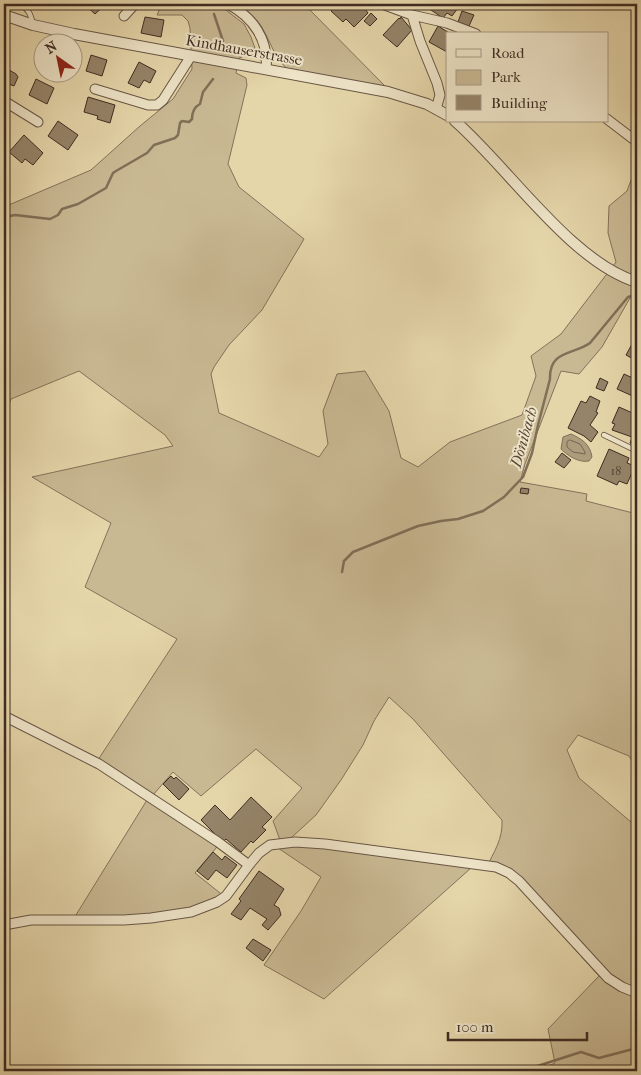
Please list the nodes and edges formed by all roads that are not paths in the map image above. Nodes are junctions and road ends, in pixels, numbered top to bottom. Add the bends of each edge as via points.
1 (21, 4) edge
2 (135, 4) edge
3 (228, 4) edge
4 (382, 4) edge
5 (403, 7) edge
6 (4, 15) edge
7 (412, 15) junction
8 (124, 16) dead end
9 (33, 25) junction
10 (470, 32) edge
11 (190, 56) junction
12 (266, 69) junction
13 (95, 89) dead end
14 (4, 101) edge
15 (436, 108) junction
16 (446, 114) edge
17 (608, 121) edge
18 (38, 122) dead end
19 (456, 122) edge
20 (637, 142) edge
21 (637, 282) edge
22 (604, 435) dead end
23 (637, 451) edge
24 (4, 716) edge
25 (249, 866) junction
26 (4, 925) edge
27 (637, 993) edge

1 - 9 lane via 32,15
2 - 8 street
3 - 12 street via 245,15 258,30 266,51
4 - 5 street
5 - 7 street
6 - 9 street, Kindhauserstrasse
7 - 10 street
7 - 15 street via 437,83 440,95
9 - 11 street, Kindhauserstrasse
11 - 12 street, Kindhauserstrasse
11 - 13 street via 157,105
12 - 15 street, Kindhauserstrasse via 388,92
14 - 18 street
15 - 16 street, Kindhauserstrasse
17 - 20 street
19 - 21 street via 580,247 598,262
22 - 23 lane
24 - 25 street via 99,764
25 - 26 street via 226,896 191,912 142,919 30,920
25 - 27 street via 259,852 270,845 295,842 496,867 519,881 608,978

